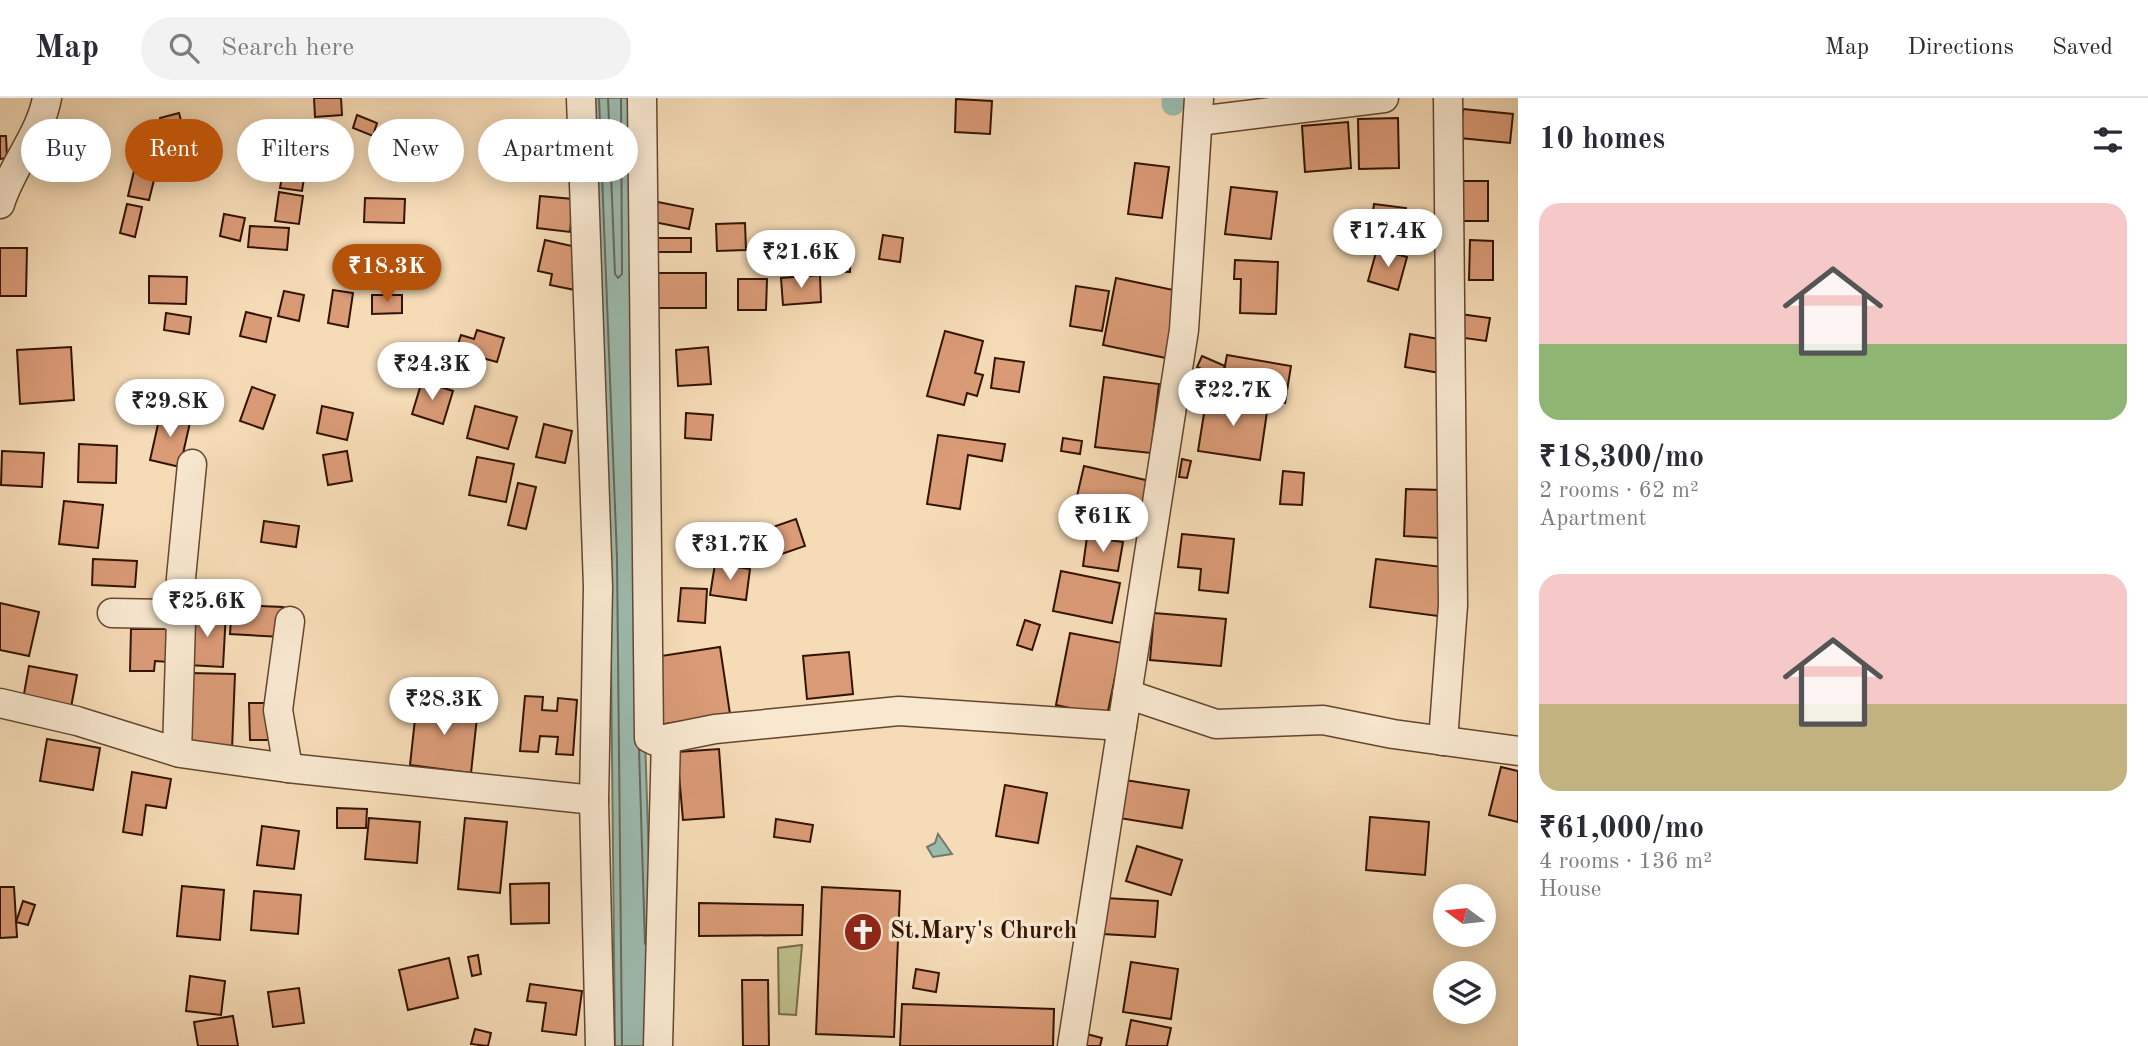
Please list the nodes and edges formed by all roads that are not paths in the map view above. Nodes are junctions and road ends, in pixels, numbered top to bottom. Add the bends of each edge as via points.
1 (47, 98) edge
2 (581, 98) edge
3 (642, 98) edge
4 (1384, 98) edge
5 (1448, 98) edge
6 (1199, 110) edge
7 (0, 204) edge
8 (192, 464) dead end
9 (112, 613) dead end
10 (181, 621) junction
11 (290, 621) dead end
12 (1127, 694) junction
13 (0, 703) edge
14 (1122, 726) junction
15 (666, 739) junction
16 (1443, 741) junction
17 (1518, 751) edge
18 (177, 752) junction
19 (288, 768) junction
20 (594, 800) junction
21 (600, 1046) edge
22 (658, 1046) edge
23 (1072, 1046) edge

1 - 7 street via 44,114
2 - 20 street via 598,587
3 - 15 street via 647,688 649,738
4 - 6 street
5 - 16 street via 1453,605
6 - 12 street via 1184,331
8 - 10 street
9 - 10 street via 168,614
10 - 18 street
11 - 19 street via 278,710
12 - 14 street
12 - 16 street via 1216,724 1323,720
13 - 18 street
14 - 15 street via 899,711 715,729
14 - 23 street
15 - 22 street
16 - 17 street
18 - 19 street
19 - 20 street
20 - 21 street

